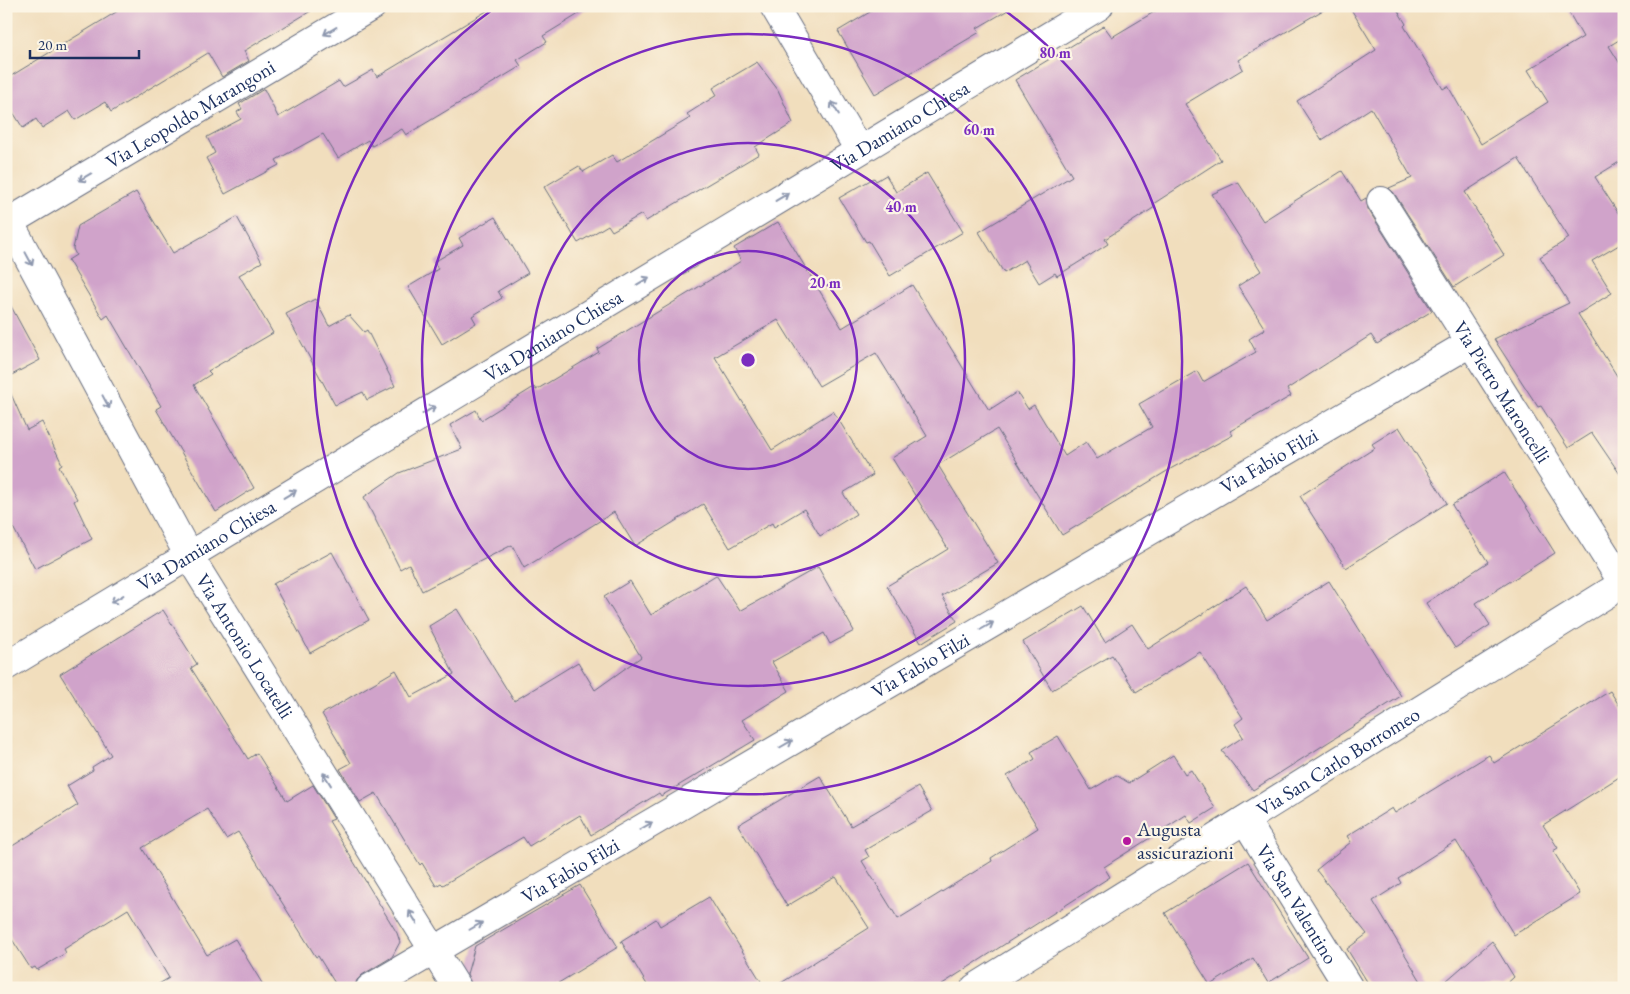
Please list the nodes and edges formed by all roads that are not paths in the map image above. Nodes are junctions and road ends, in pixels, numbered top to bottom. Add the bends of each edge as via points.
1 (372, 6) edge
2 (774, 6) edge
3 (1099, 6) edge
4 (859, 150) junction
5 (1381, 201) dead end
6 (8, 219) edge
7 (1470, 343) junction
8 (189, 556) junction
9 (1624, 583) edge
10 (6, 666) edge
11 (1244, 820) junction
12 (434, 950) junction
13 (370, 988) edge
14 (457, 988) edge
15 (975, 988) edge
16 (1349, 988) edge

1 -> 6 street, Via Leopoldo Marangoni
4 -> 2 street
3 - 4 street, Via Damiano Chiesa
8 -> 4 street, Via Damiano Chiesa
5 - 7 street, Via Pietro Maroncelli
6 -> 8 street, Via Antonio Locatelli
7 - 9 street, Via Pietro Maroncelli
12 -> 7 street, Via Fabio Filzi
8 -> 10 street, Via Damiano Chiesa
12 -> 8 street, Via Antonio Locatelli
9 - 11 street, Via San Carlo Borromeo
11 - 15 street, Via San Carlo Borromeo
11 - 16 street, Via San Valentino
12 - 13 street, Via Fabio Filzi
12 - 14 street, Via Antonio Locatelli

